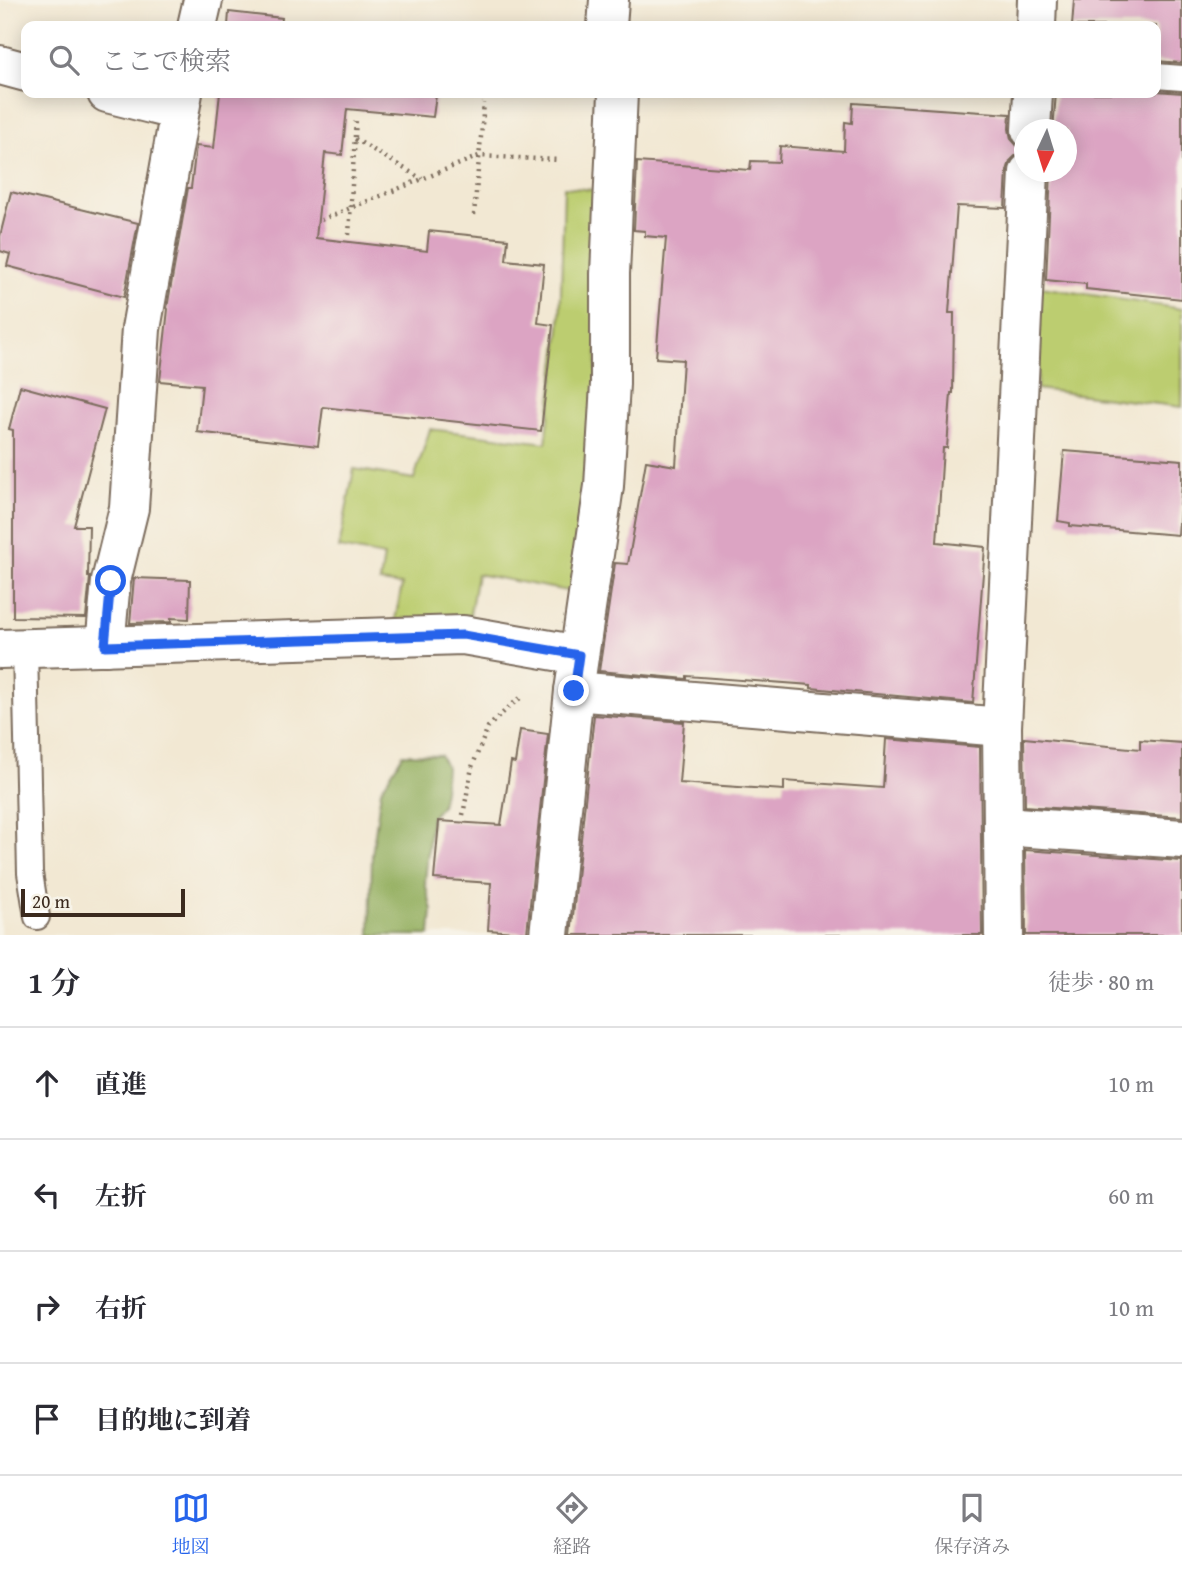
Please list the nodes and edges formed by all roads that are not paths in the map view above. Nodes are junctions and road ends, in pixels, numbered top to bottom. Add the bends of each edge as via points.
1 (203, 0) edge
2 (609, 0) edge
3 (1037, 0) edge
4 (198, 21) edge
5 (607, 21) edge
6 (1035, 21) edge
7 (0, 65) edge
8 (21, 71) edge
9 (1161, 76) edge
10 (1182, 78) edge
11 (148, 98) edge
12 (618, 98) edge
13 (1033, 98) edge
14 (181, 102) edge
15 (1032, 119) edge
16 (1029, 182) edge
17 (105, 646) junction
18 (12, 648) edge
19 (576, 677) junction
20 (1002, 727) junction
21 (1003, 826) junction
22 (1182, 839) edge
23 (37, 917) dead end
24 (549, 935) edge
25 (1004, 935) edge

1 - 4 street
2 - 5 street
3 - 6 street
7 - 8 street
9 - 10 lane
11 - 14 street
12 - 19 street via 604,486
13 - 15 street
14 - 17 street via 141,329 129,508 111,581
16 - 20 street
17 - 18 street
17 - 19 street via 463,635
18 - 23 lane
19 - 20 street
19 - 24 street
20 - 21 street
21 - 22 street
21 - 25 street

